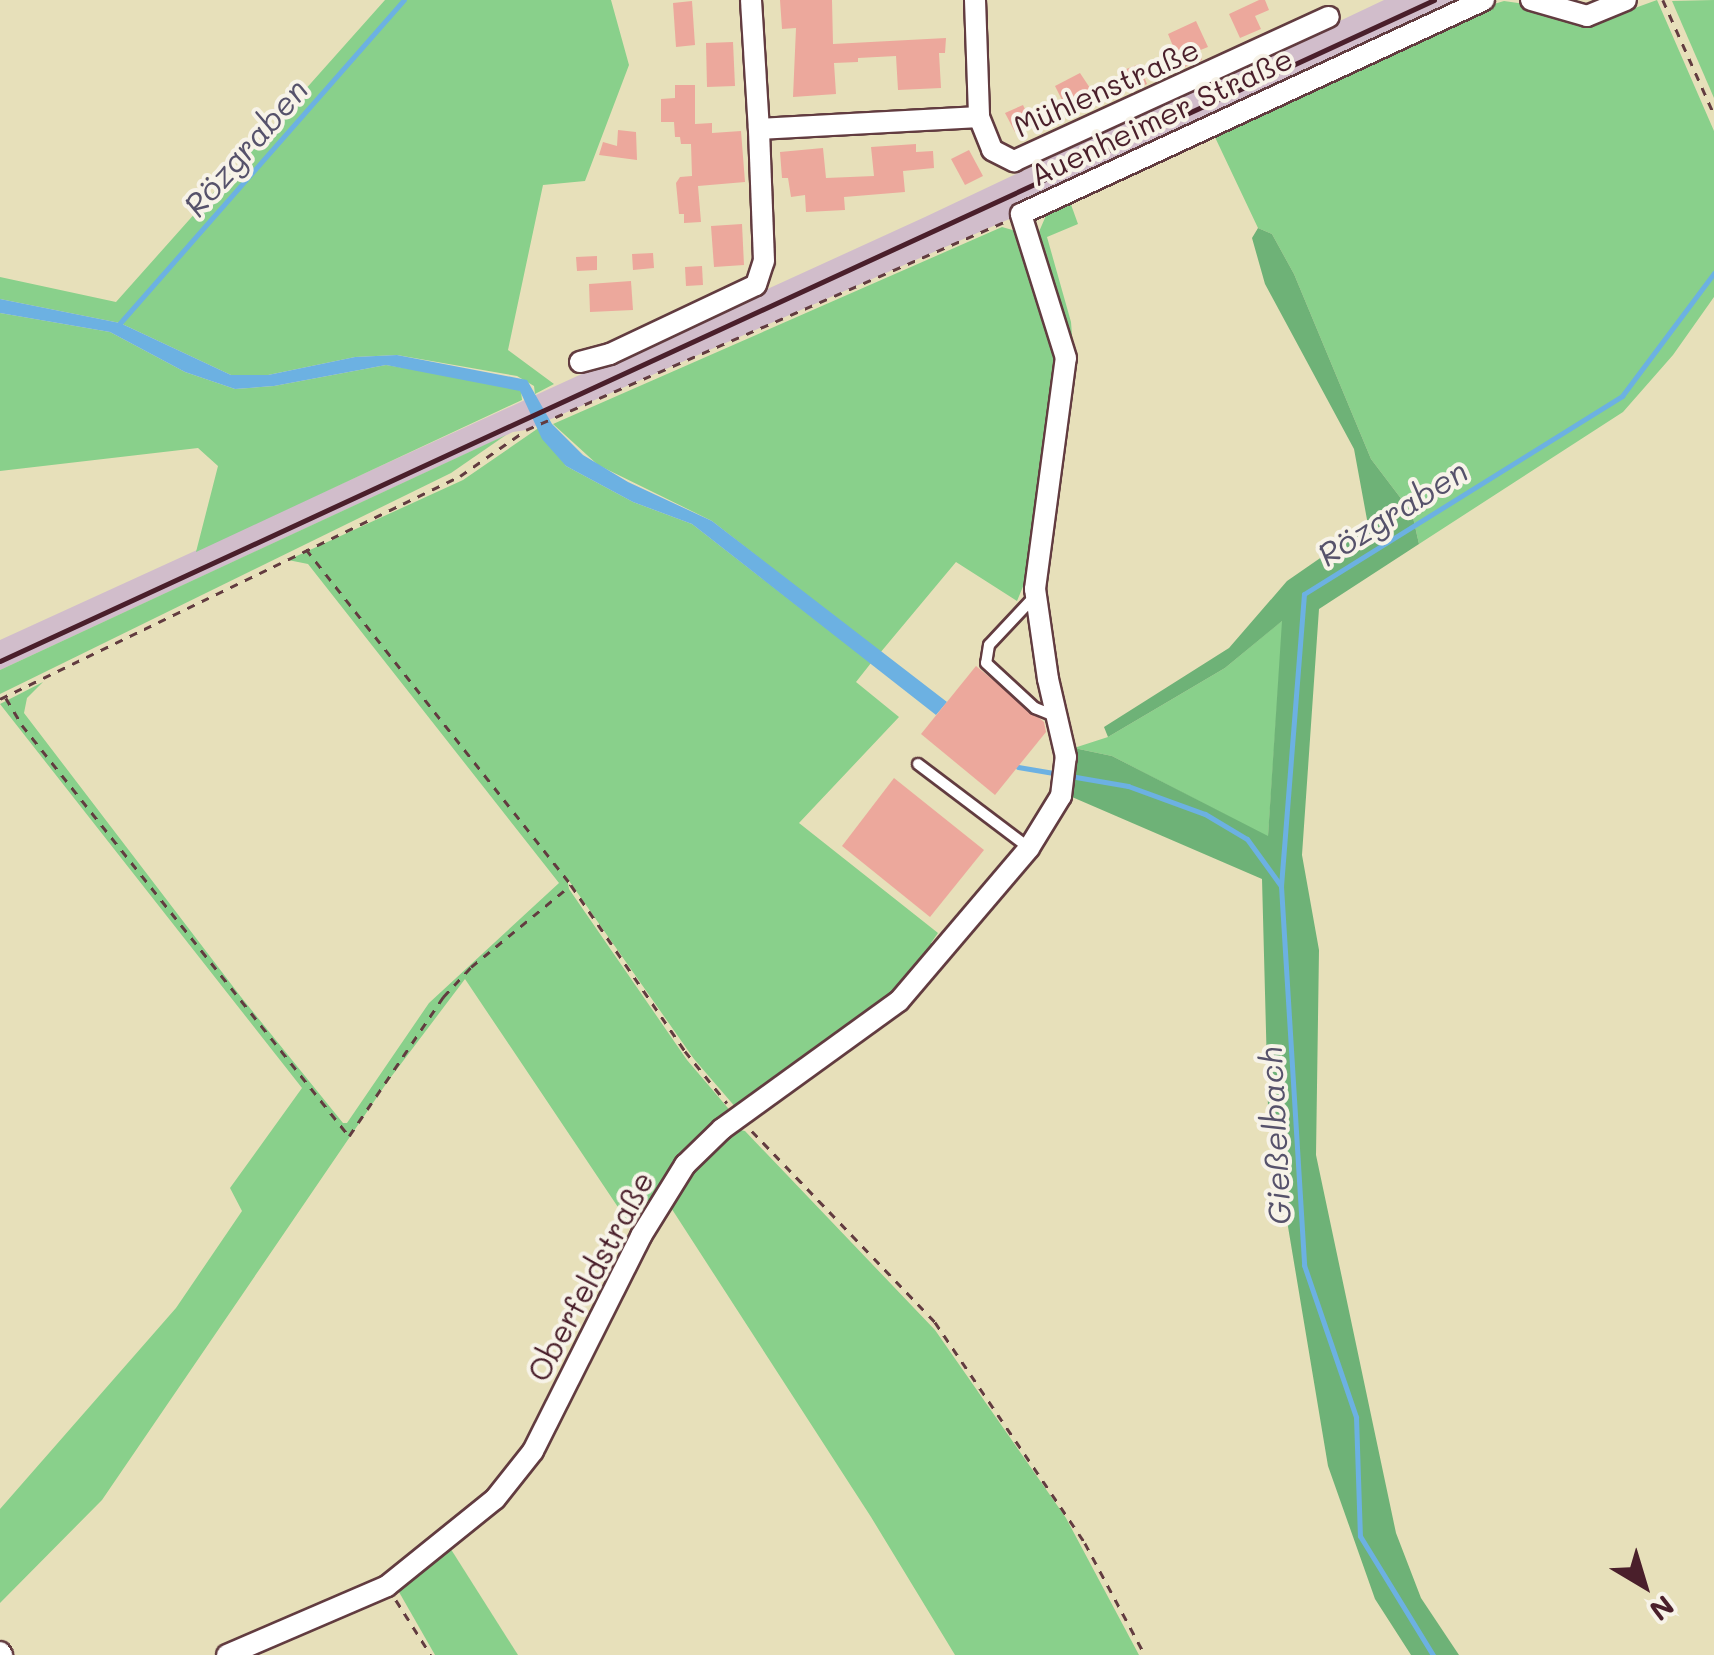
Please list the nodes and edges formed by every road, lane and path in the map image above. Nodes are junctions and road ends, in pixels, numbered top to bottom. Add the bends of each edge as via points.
1 (750, 0) edge
2 (974, 0) edge
3 (1484, 0) edge
4 (1531, 0) edge
5 (1626, 0) edge
6 (1663, 0) edge
7 (1329, 17) dead end
8 (1714, 114) edge
9 (979, 118) junction
10 (759, 129) junction
11 (1021, 214) junction
12 (580, 362) dead end
13 (306, 549) junction
14 (1036, 595) junction
15 (2, 698) edge
16 (1057, 717) junction
17 (918, 764) dead end
18 (1061, 796) joint
19 (1028, 848) junction
20 (571, 884) junction
21 (740, 1119) junction
22 (387, 1586) junction
23 (227, 1655) edge
24 (430, 1655) edge
25 (1145, 1655) edge

1 - 10 street
2 - 9 street, Mühlenstraße
3 - 11 street, Auenheimer Straße
4 - 5 street via 1586,16
6 - 8 path
7 - 9 street, Mühlenstraße via 1014,161 992,150
9 - 10 street
10 - 12 street via 764,261 756,285
11 - 13 path via 559,414 460,476
11 - 14 street, Auenheimer Straße via 1066,358
13 - 15 path
13 - 20 path
14 - 16 street, Auenheimer Straße
14 - 16 lane via 989,646 986,663 1035,708
15 - 20 path via 349,1136 443,998
16 - 18 street, Auenheimer Straße via 1066,757
17 - 19 lane
18 - 19 street, Oberfeldstraße
19 - 21 street, Oberfeldstraße via 899,1002
20 - 21 path
21 - 22 street, Oberfeldstraße via 685,1166 641,1236 532,1450 495,1499
21 - 25 path via 936,1322 1085,1543
22 - 23 street, Oberfeldstraße
22 - 24 path

